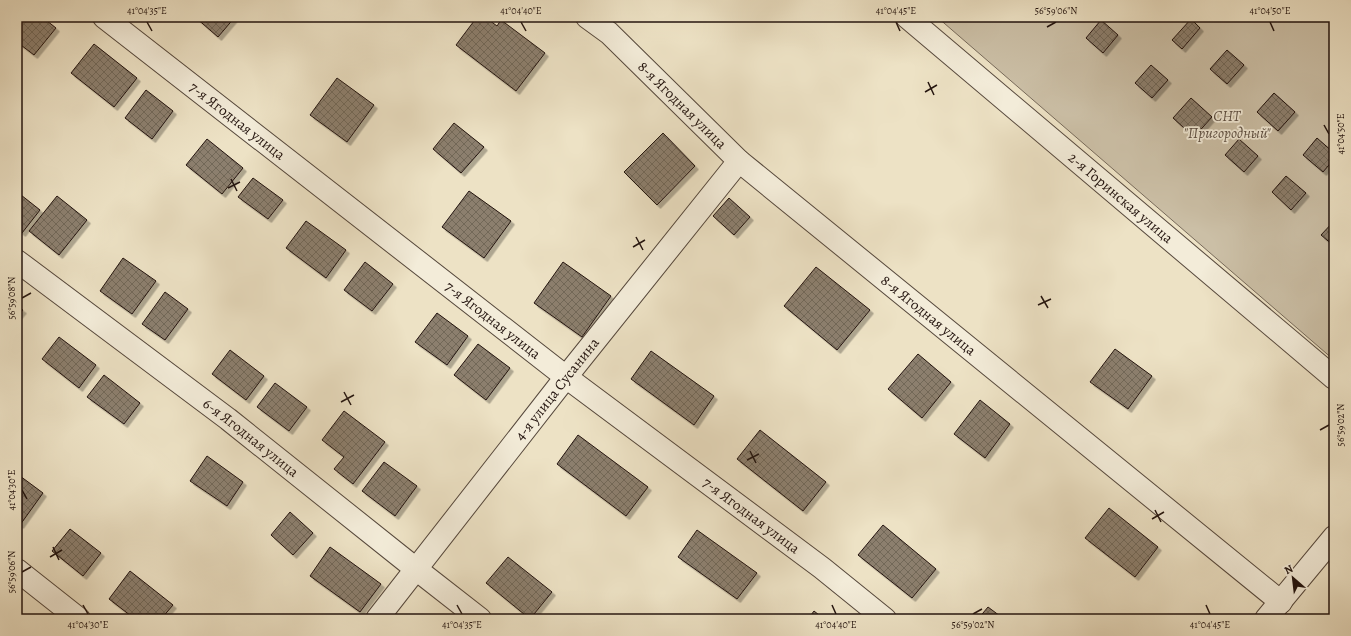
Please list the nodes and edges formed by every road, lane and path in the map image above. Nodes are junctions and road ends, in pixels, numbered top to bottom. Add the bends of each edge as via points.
1 (104, 17) edge
2 (587, 17) edge
3 (908, 17) edge
4 (739, 161) junction
5 (17, 261) edge
6 (566, 377) junction
7 (1334, 378) edge
8 (1334, 537) edge
9 (17, 570) edge
10 (416, 570) junction
11 (1282, 602) junction
12 (79, 619) edge
13 (377, 619) edge
14 (480, 619) edge
15 (885, 619) edge
16 (1266, 619) edge

1 - 6 street, 7-я Ягодная улица
2 - 4 street, 8-я Ягодная улица via 610,33
3 - 7 street, 2-я Горинская улица
4 - 6 street, 4-я улица Сусанина
4 - 11 street, 8-я Ягодная улица
5 - 10 street, 6-я Ягодная улица via 228,419
6 - 10 street, 4-я улица Сусанина
6 - 15 street, 7-я Ягодная улица via 822,568
8 - 11 street
9 - 12 street
10 - 13 street, 4-я улица Сусанина
10 - 14 street, 6-я Ягодная улица
11 - 16 street

